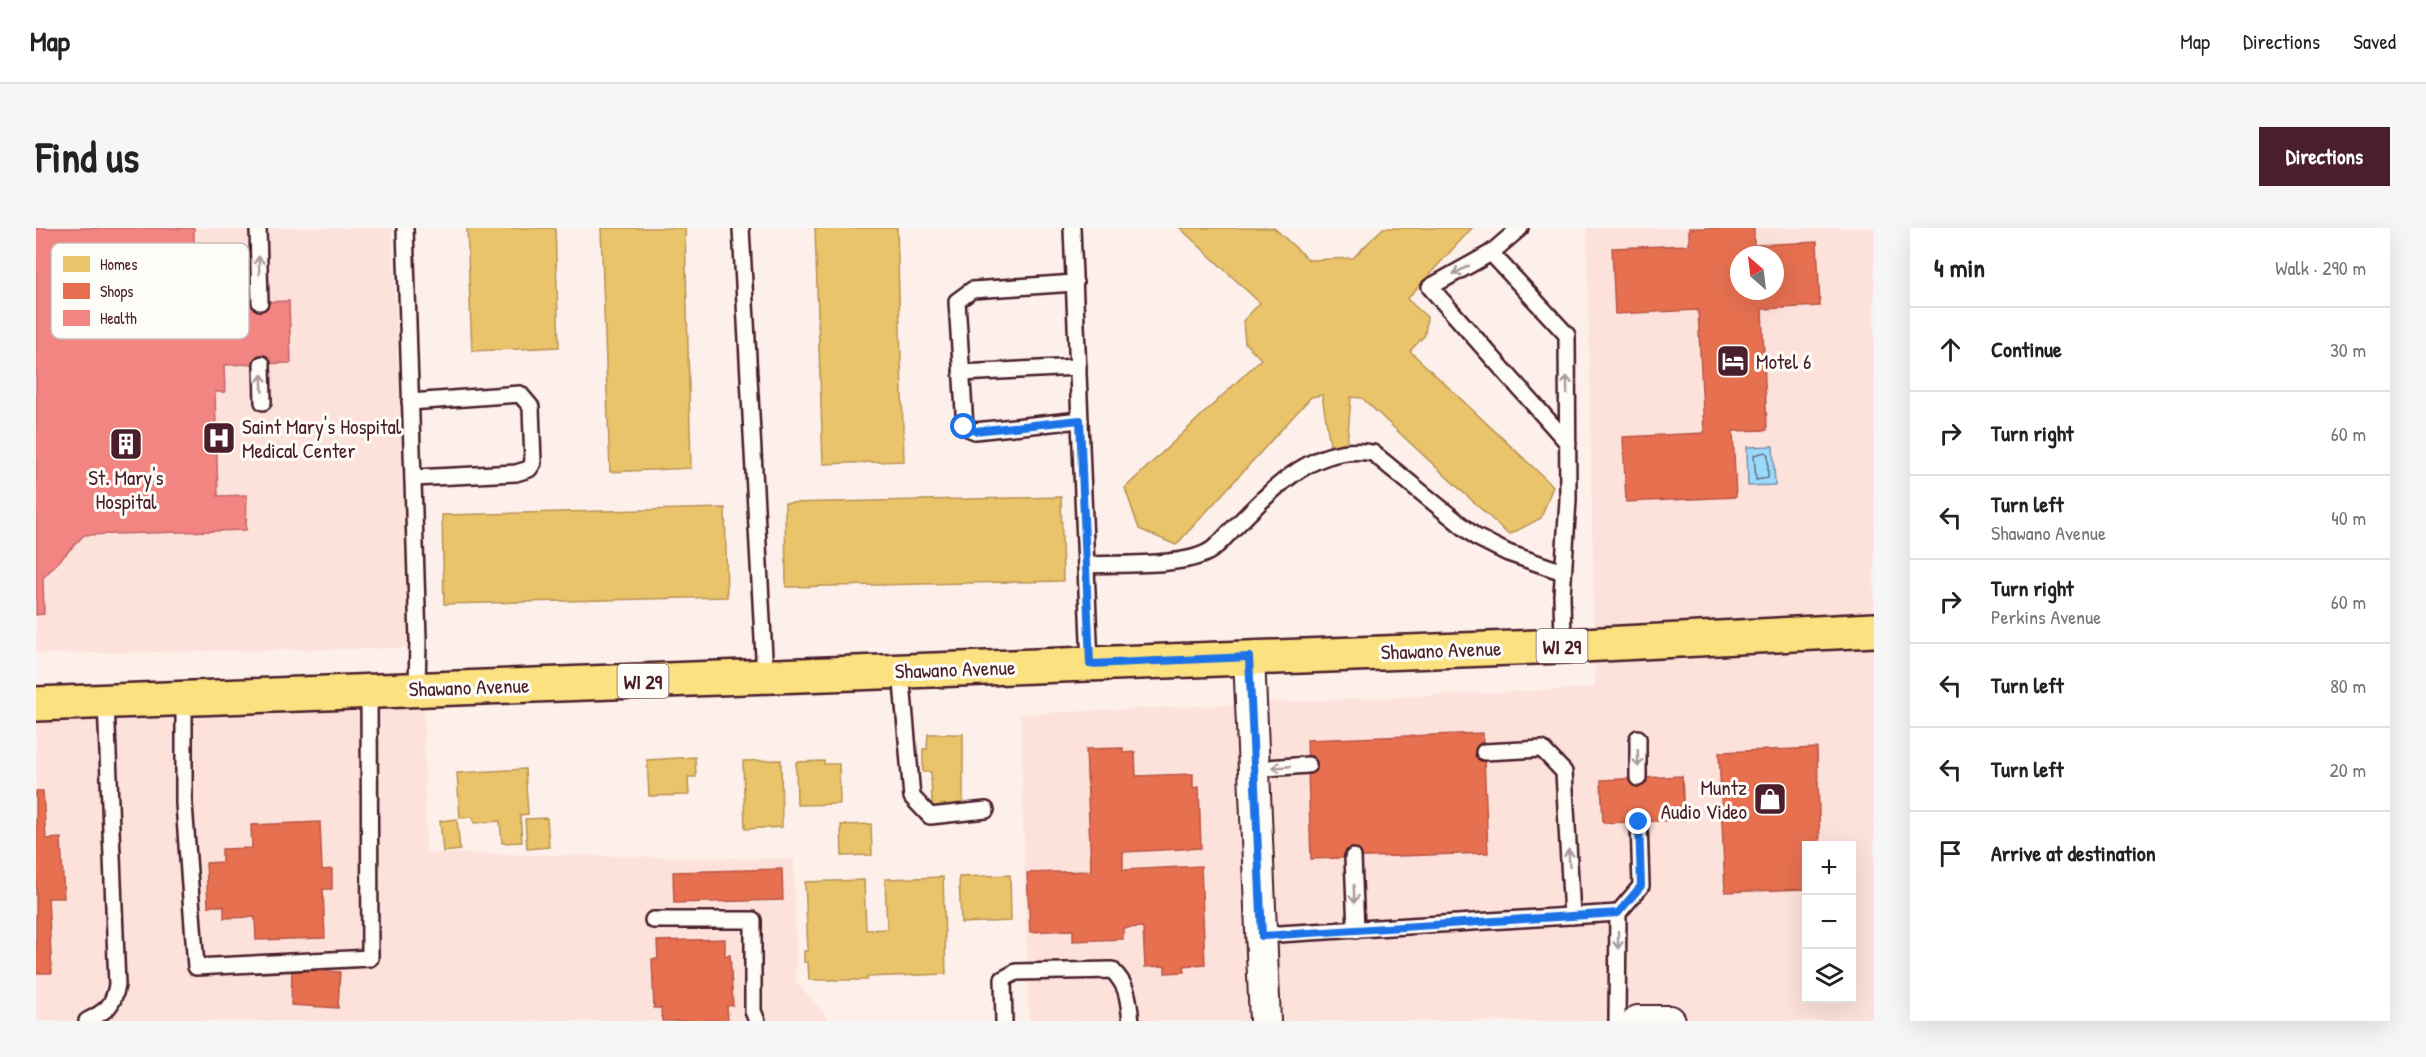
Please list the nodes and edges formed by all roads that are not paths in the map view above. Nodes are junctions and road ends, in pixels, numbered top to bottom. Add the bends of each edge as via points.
1 (258, 228) edge
2 (405, 228) edge
3 (741, 228) edge
4 (1072, 228) edge
5 (1520, 228) edge
6 (1491, 253) junction
7 (1075, 283) junction
8 (260, 302) dead end
9 (262, 364) dead end
10 (1078, 367) junction
11 (961, 373) junction
12 (263, 402) dead end
13 (410, 402) junction
14 (1080, 420) junction
15 (1568, 443) junction
16 (412, 478) junction
17 (1087, 565) junction
18 (1563, 572) junction
19 (1874, 630) edge
20 (1563, 646) junction
21 (1249, 657) junction
22 (1090, 664) junction
23 (901, 671) junction
24 (765, 676) junction
25 (417, 690) junction
26 (369, 691) junction
27 (184, 698) junction
28 (106, 701) junction
29 (36, 704) edge
30 (1638, 738) dead end
31 (1484, 752) dead end
32 (1308, 765) dead end
33 (1254, 769) junction
34 (1638, 778) dead end
35 (986, 810) dead end
36 (1639, 822) dead end
37 (1353, 857) dead end
38 (1618, 913) junction
39 (1572, 916) junction
40 (653, 920) dead end
41 (1356, 930) junction
42 (1262, 936) junction
43 (1670, 1020) edge
44 (87, 1021) edge
45 (757, 1021) edge
46 (1004, 1021) edge
47 (1131, 1021) edge
48 (1265, 1021) edge
49 (1617, 1021) edge
50 (1638, 1021) edge

8 -> 1 lane
2 - 13 lane
3 - 24 lane
4 - 7 lane
5 - 6 lane
15 -> 6 lane via 1567,335
6 -> 15 lane via 1430,287
7 - 10 lane
7 - 11 lane via 972,290 963,295 957,301
12 -> 9 lane
10 - 11 lane
10 - 14 lane
11 - 14 lane via 964,427 975,431
13 - 16 lane
13 - 16 lane via 520,394 531,407 533,462 529,469 516,473
14 - 17 lane
15 - 18 lane
16 - 25 lane
17 - 18 lane via 1187,560 1210,551 1288,477 1323,457 1359,450 1373,453 1476,537
17 - 22 lane
18 - 20 lane
19 - 20 main road, Shawano Avenue / WI 29
20 - 21 main road, Shawano Avenue / WI 29
21 - 22 main road, Shawano Avenue / WI 29
21 - 33 street
22 - 23 main road, Shawano Avenue / WI 29
23 - 24 main road, Shawano Avenue / WI 29
23 - 35 lane via 912,797 930,816
24 - 25 main road, Shawano Avenue / WI 29
25 - 26 main road, Shawano Avenue / WI 29
26 - 27 main road, Shawano Avenue / WI 29
26 - 27 lane via 370,958 196,967 184,804
27 - 28 main road, Shawano Avenue / WI 29
28 - 29 main road, Shawano Avenue / WI 29
28 - 44 lane via 117,985 114,1002
30 -> 34 lane
39 -> 31 lane via 1564,772 1542,749
32 -> 33 lane
33 - 42 street
36 - 38 lane via 1641,886
37 -> 41 lane
38 - 39 lane
38 -> 49 lane
39 - 41 lane
40 - 45 lane via 753,920 753,1011
41 - 42 lane
42 - 48 street
43 - 50 street
46 - 47 lane via 1003,979 1017,972 1112,970 1127,990

